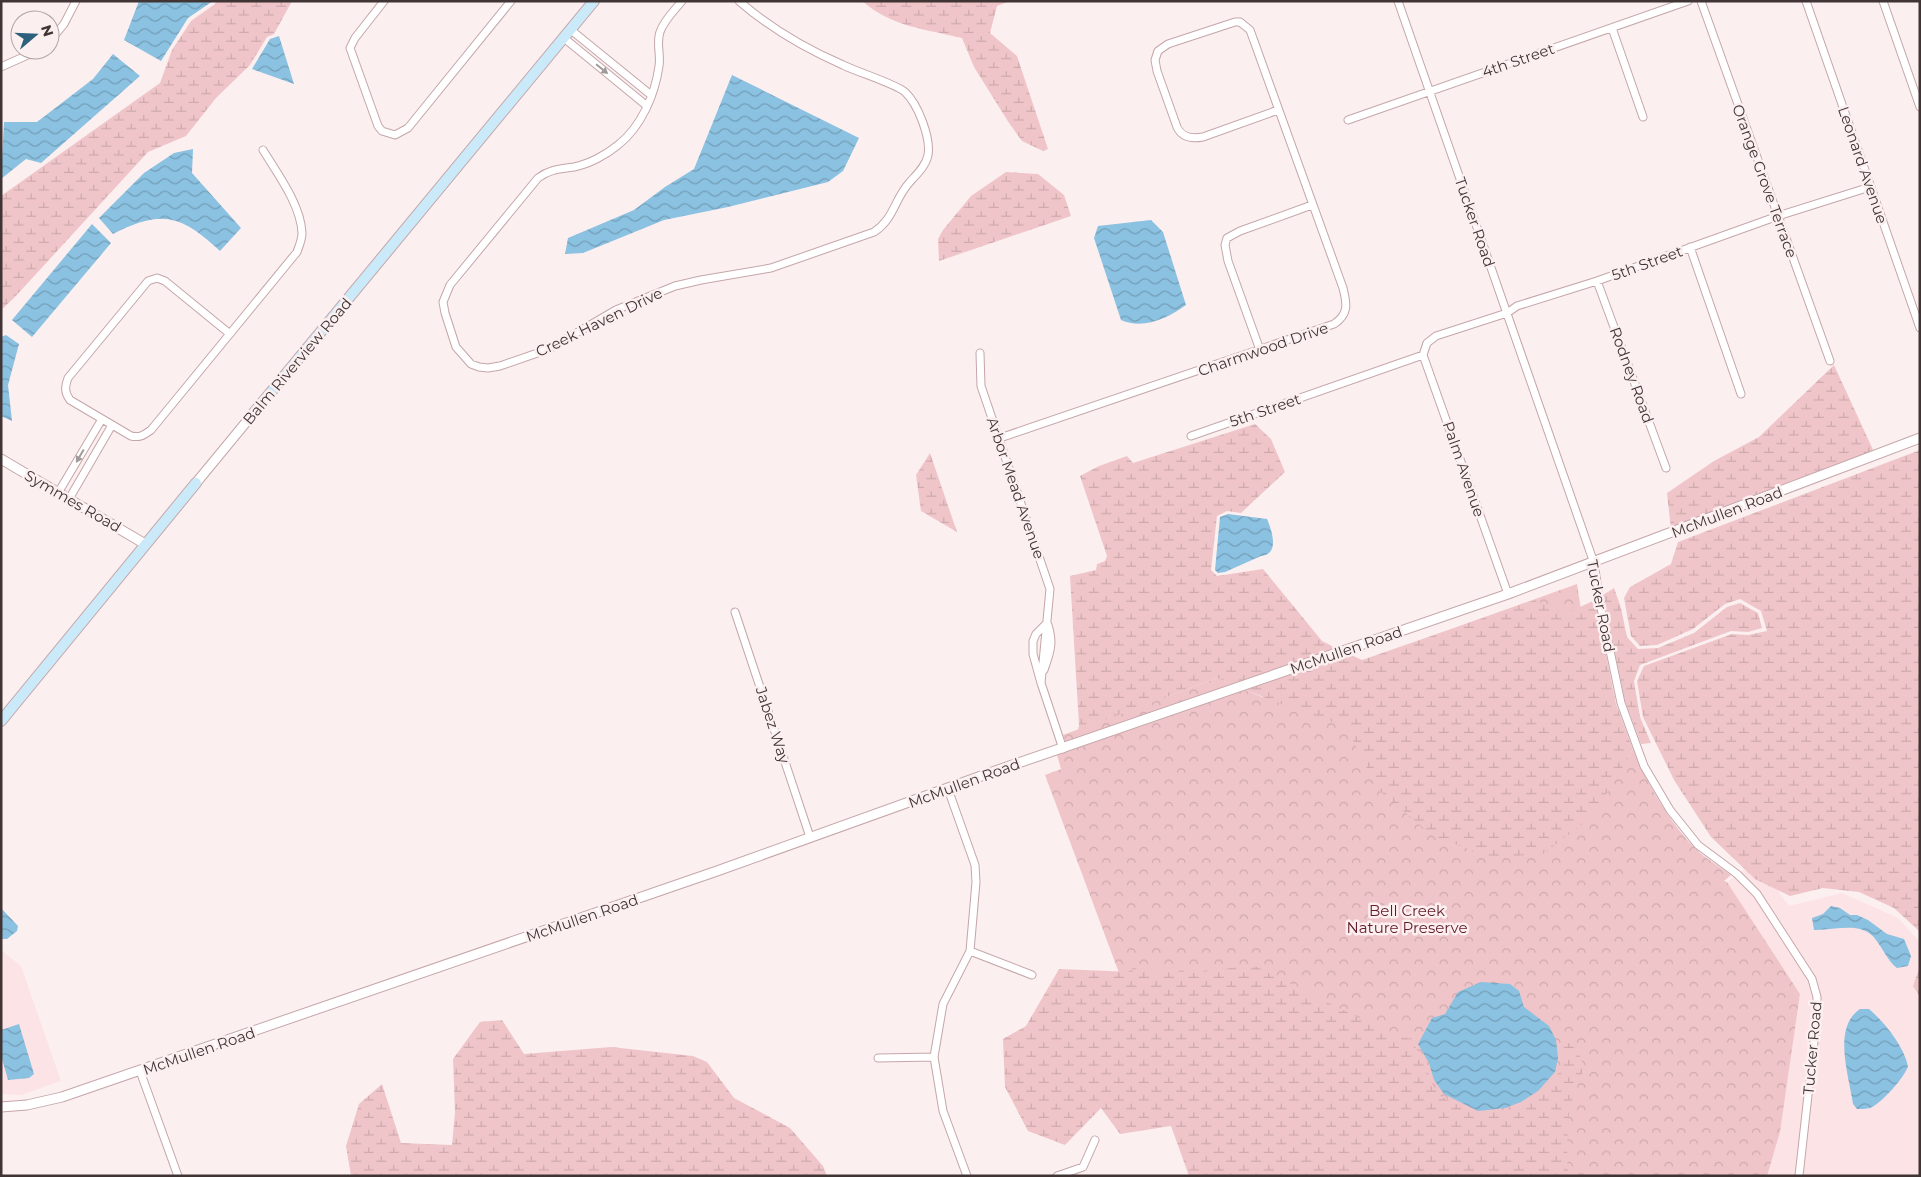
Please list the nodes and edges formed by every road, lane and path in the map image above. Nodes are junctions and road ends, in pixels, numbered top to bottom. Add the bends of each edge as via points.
1 (76, 1) edge
2 (384, 1) edge
3 (511, 1) edge
4 (594, 1) edge
5 (682, 1) edge
6 (739, 1) edge
7 (1398, 1) edge
8 (1688, 1) edge
9 (1701, 1) edge
10 (1806, 1) edge
11 (1883, 1) edge
12 (1612, 28) junction
13 (60, 29) edge
14 (571, 30) junction
15 (564, 38) junction
16 (17, 60) edge
17 (1, 67) edge
18 (1429, 91) junction
19 (651, 95) junction
20 (647, 106) junction
21 (1920, 107) edge
22 (1278, 110) junction
23 (1643, 117) dead end
24 (1348, 120) dead end
25 (263, 150) dead end
26 (1870, 187) junction
27 (1312, 205) junction
28 (1778, 216) junction
29 (1690, 247) junction
30 (1597, 282) junction
31 (1507, 313) junction
32 (1920, 328) edge
33 (230, 334) junction
34 (1260, 350) junction
35 (980, 353) dead end
36 (1423, 355) junction
37 (1830, 361) dead end
38 (1741, 394) dead end
39 (252, 415) joint
40 (102, 419) junction
41 (112, 425) junction
42 (1192, 436) dead end
43 (1000, 438) junction
44 (1920, 438) edge
45 (1, 459) edge
46 (1666, 468) dead end
47 (196, 482) joint
48 (58, 494) junction
49 (68, 499) junction
50 (145, 544) junction
51 (1594, 563) junction
52 (1508, 594) junction
53 (735, 612) dead end
54 (1047, 623) junction
55 (1041, 683) junction
56 (1, 721) edge
57 (1063, 749) junction
58 (948, 789) junction
59 (810, 837) junction
60 (970, 951) junction
61 (1032, 975) dead end
62 (934, 1057) junction
63 (878, 1058) dead end
64 (140, 1071) junction
65 (1, 1107) edge
66 (1095, 1140) dead end
67 (1083, 1167) junction
68 (178, 1176) edge
69 (967, 1176) edge
70 (1057, 1176) edge
71 (1086, 1176) edge
72 (1799, 1176) edge

1 - 13 street
2 - 3 street via 350,48 378,126 395,136 408,128
4 - 14 main road, Balm Riverview Road
5 - 19 street, Creek Haven Drive via 660,32 659,67
6 - 20 street, Creek Haven Drive via 776,29 823,56 904,90 916,105 928,142 928,155 900,196 890,218 874,232 771,268 675,286 616,310 549,349 500,366 488,368 471,364 456,347 445,313 443,302 450,285 538,178 552,170 589,162 617,147 636,127
7 - 18 street, Tucker Road
8 - 12 street, 4th Street
9 - 28 street, Orange Grove Terrace
10 - 26 street, Leonard Avenue
11 - 21 street
12 - 18 street, 4th Street
12 - 23 street
14 - 15 main road, Balm Riverview Road
14 - 19 street
15 -> 20 street
15 - 39 main road, Balm Riverview Road
16 - 17 street
18 - 24 street, 4th Street
18 - 31 street, Tucker Road
19 - 20 street, Creek Haven Drive
22 - 22 street, Charmwood Drive via 1253,36 1240,22 1168,44 1158,51 1155,60 1157,71 1181,134 1203,137
22 - 27 street, Charmwood Drive
25 - 33 street via 295,207 302,236 297,252
26 - 28 street, 5th Street
26 - 32 street, Leonard Avenue
27 - 34 street via 1228,238 1228,261
27 - 34 street, Charmwood Drive via 1347,308 1344,316 1334,324
28 - 29 street, 5th Street
28 - 37 street, Orange Grove Terrace
29 - 30 street, 5th Street
29 - 38 street
30 - 31 street, 5th Street via 1517,306
30 - 46 street, Rodney Road
31 - 36 street, 5th Street via 1436,336 1427,343
31 - 51 street, Tucker Road
33 - 40 street via 165,282 157,278 148,281 68,378 65,387 70,400
33 - 41 street via 151,430 137,438
34 - 43 street, Charmwood Drive
35 - 43 street, Arbor Mead Avenue via 981,386
36 - 42 street, 5th Street
36 - 52 street, Palm Avenue
39 - 47 street, Balm Riverview Road
40 - 41 street
40 -> 48 street
41 - 49 street
43 - 54 street, Arbor Mead Avenue via 1048,580
44 - 51 street, McMullen Road
45 - 48 street, Symmes Road
47 - 50 main road, Balm Riverview Road
48 - 49 street, Symmes Road
49 - 50 street, Symmes Road
50 - 56 main road, Balm Riverview Road
51 - 52 street, McMullen Road
51 - 72 street, Tucker Road via 1621,703 1644,766 1670,810 1698,845 1737,874 1757,894 1815,988 1817,1014
52 - 57 street, McMullen Road
53 - 59 street, Jabez Way
54 - 55 street, Arbor Mead Avenue via 1052,638 1051,651
54 - 55 street, Arbor Mead Avenue via 1033,641
55 - 57 street, Arbor Mead Avenue
57 - 58 street, McMullen Road
58 - 59 street, McMullen Road
58 - 60 street via 975,865
59 - 64 street, McMullen Road
60 - 61 street
60 - 62 street via 943,1004
62 - 63 street
62 - 69 street via 943,1111
64 - 65 street, McMullen Road via 62,1097
64 - 68 street
66 - 67 street
67 - 70 street
67 - 71 street

